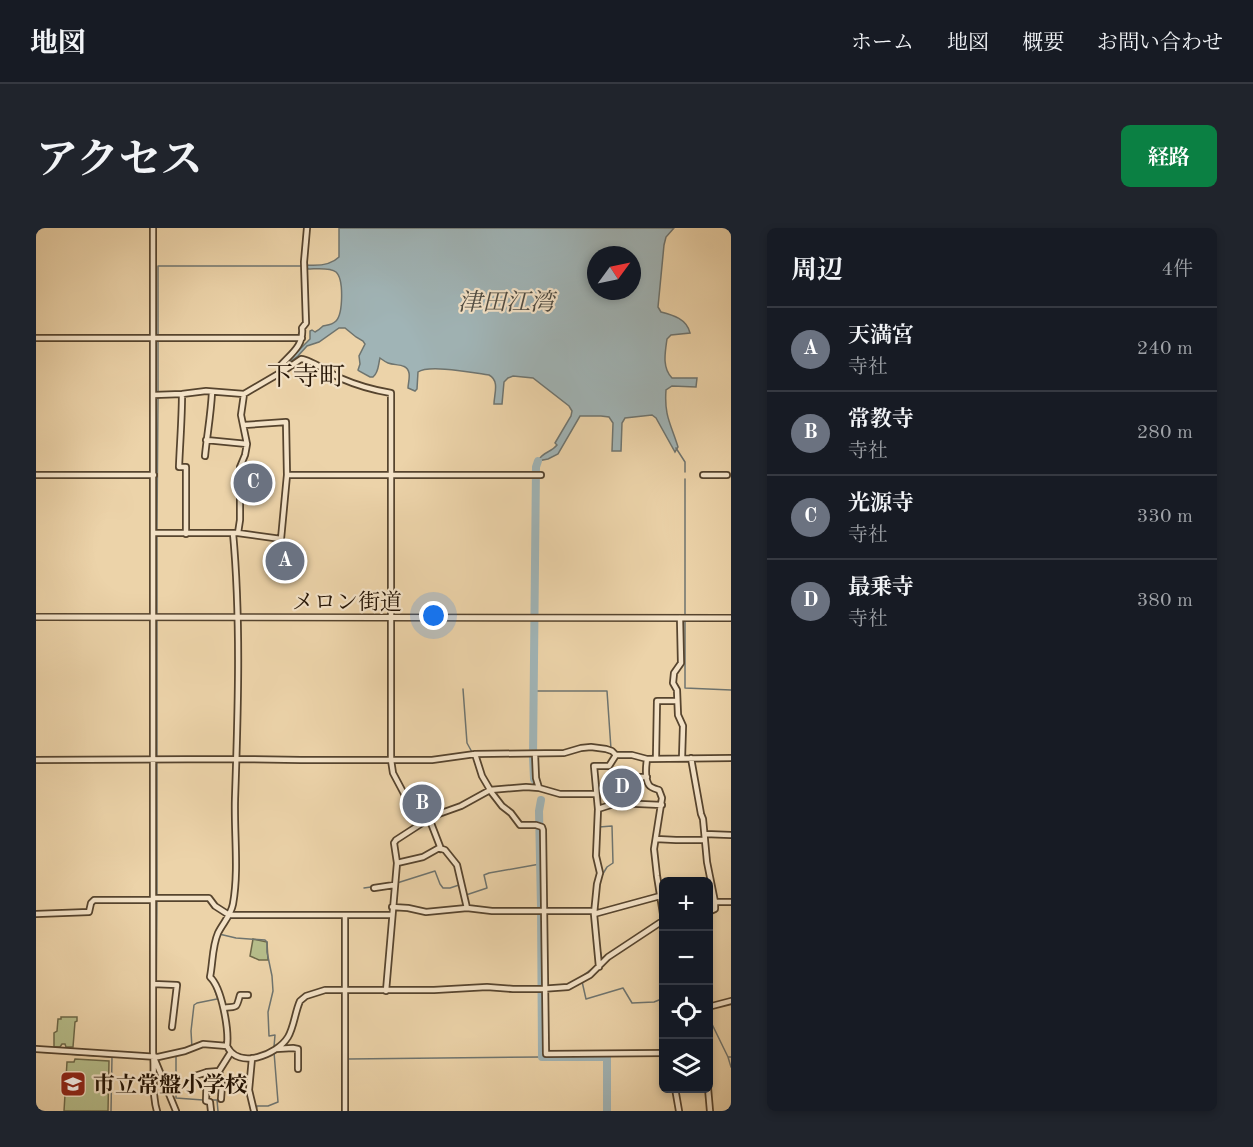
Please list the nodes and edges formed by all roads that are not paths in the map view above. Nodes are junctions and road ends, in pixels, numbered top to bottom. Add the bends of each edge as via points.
1 (153, 228) edge
2 (307, 228) edge
3 (36, 338) edge
4 (302, 338) junction
5 (156, 339) junction
6 (282, 371) junction
7 (213, 392) junction
8 (182, 394) junction
9 (244, 394) junction
10 (157, 395) junction
11 (244, 425) junction
12 (206, 440) junction
13 (247, 444) junction
14 (205, 456) dead end
15 (36, 475) edge
16 (154, 475) junction
17 (287, 475) junction
18 (392, 475) junction
19 (541, 475) dead end
20 (703, 475) dead end
21 (728, 475) dead end
22 (157, 533) junction
23 (236, 533) junction
24 (186, 534) junction
25 (36, 617) edge
26 (156, 618) junction
27 (237, 618) junction
28 (391, 618) junction
29 (680, 618) junction
30 (731, 618) edge
31 (677, 700) junction
32 (475, 754) junction
33 (534, 754) junction
34 (616, 755) junction
35 (656, 758) junction
36 (682, 758) junction
37 (691, 758) junction
38 (731, 758) edge
39 (238, 759) junction
40 (646, 759) junction
41 (36, 760) edge
42 (156, 760) junction
43 (391, 760) junction
44 (625, 777) dead end
45 (647, 777) junction
46 (539, 788) junction
47 (490, 790) junction
48 (596, 794) junction
49 (662, 805) junction
50 (598, 809) junction
51 (429, 818) junction
52 (420, 824) junction
53 (731, 835) edge
54 (705, 837) junction
55 (657, 839) junction
56 (441, 849) junction
57 (397, 863) junction
58 (394, 885) junction
59 (374, 888) dead end
60 (659, 889) edge
61 (659, 896) edge
62 (155, 898) junction
63 (715, 902) junction
64 (731, 902) edge
65 (392, 907) junction
66 (467, 908) junction
67 (713, 910) edge
68 (542, 911) junction
69 (594, 912) junction
70 (36, 914) edge
71 (229, 915) junction
72 (345, 915) junction
73 (391, 915) junction
74 (659, 923) edge
75 (599, 967) junction
76 (155, 984) junction
77 (543, 989) junction
78 (345, 990) junction
79 (386, 991) junction
80 (248, 995) dead end
81 (731, 1001) edge
82 (713, 1006) edge
83 (224, 1008) junction
84 (172, 1027) dead end
85 (227, 1047) junction
86 (36, 1049) edge
87 (275, 1049) junction
88 (231, 1052) junction
89 (659, 1053) edge
90 (154, 1057) junction
91 (252, 1058) junction
92 (298, 1069) dead end
93 (219, 1071) junction
94 (207, 1072) junction
95 (195, 1076) dead end
96 (676, 1093) edge
97 (708, 1093) edge
98 (221, 1099) dead end
99 (157, 1111) edge
100 (176, 1111) edge
101 (211, 1111) edge
102 (254, 1111) edge
103 (345, 1111) edge
104 (679, 1111) edge
105 (710, 1111) edge

1 - 5 street
2 - 4 street via 306,323
3 - 5 street
4 - 5 street
4 - 6 street via 281,365
5 - 10 street
6 - 9 street
6 - 18 street via 305,359 341,378 391,393
7 - 8 street
7 - 9 street
7 - 12 street
8 - 10 street
8 - 24 street via 179,467 186,467
9 - 11 street
10 - 16 street
11 - 13 street
11 - 17 street via 286,422
12 - 13 street
12 - 14 street
13 - 23 street via 240,467 240,520
15 - 16 street
16 - 22 street
17 - 18 street
17 - 23 street via 281,539
18 - 19 street
18 - 28 street
20 - 21 street
22 - 24 street
22 - 26 street
23 - 24 street
23 - 27 street
25 - 26 street, メロン街道
26 - 27 street, メロン街道
26 - 42 street
27 - 28 street, メロン街道
27 - 39 street
28 - 29 street, メロン街道
28 - 43 street
29 - 30 street, メロン街道
29 - 31 street via 681,663 674,673
31 - 35 street via 657,701
31 - 36 street via 683,726
32 - 33 street
32 - 43 street
32 - 47 street
33 - 34 street via 591,747 606,748
33 - 46 street
34 - 40 street
34 - 48 street via 609,766 594,766
35 - 36 street
35 - 40 street
36 - 37 street
37 - 38 street
37 - 54 street
39 - 42 street
39 - 43 street
39 - 71 street via 236,869
40 - 45 street
41 - 42 street
42 - 62 street
43 - 52 street via 393,773
44 - 45 street
45 - 49 street via 651,787 659,790
46 - 47 street
46 - 48 street via 560,794
47 - 51 street
47 - 68 street via 520,825 542,827
48 - 50 street
49 - 50 street via 617,802
49 - 55 street
50 - 69 street via 596,856 600,873
51 - 52 street
51 - 56 street
52 - 57 street via 394,843
53 - 54 street
54 - 55 street
54 - 63 street
55 - 60 street via 654,849
56 - 57 street
56 - 66 street via 457,865
57 - 58 street
58 - 59 street
58 - 65 street
61 - 69 street
62 - 70 street via 94,900 89,912
62 - 71 street via 209,898
62 - 76 street
63 - 64 street
63 - 67 street
65 - 66 street via 426,912
65 - 73 street
66 - 68 street
68 - 69 street
68 - 77 street
69 - 75 street
71 - 72 street
71 - 83 street via 214,946 210,978
72 - 73 street
72 - 78 street
73 - 79 street
74 - 75 street
75 - 77 street via 568,987
76 - 84 street via 177,985
76 - 90 street
77 - 79 street
77 - 89 street via 546,1054
78 - 79 street
78 - 87 street via 325,990 302,999 289,1035
78 - 103 street
80 - 83 street via 240,995 236,1007
81 - 82 street
83 - 85 street
85 - 88 street
85 - 90 street via 203,1044
86 - 90 street
87 - 91 street
87 - 92 street via 298,1049
88 - 91 street via 240,1058
88 - 93 street
90 - 99 street
90 - 100 street
91 - 102 street via 249,1090
93 - 94 street
93 - 98 street
94 - 95 street
94 - 101 street via 206,1101 210,1102
96 - 104 street
97 - 105 street

